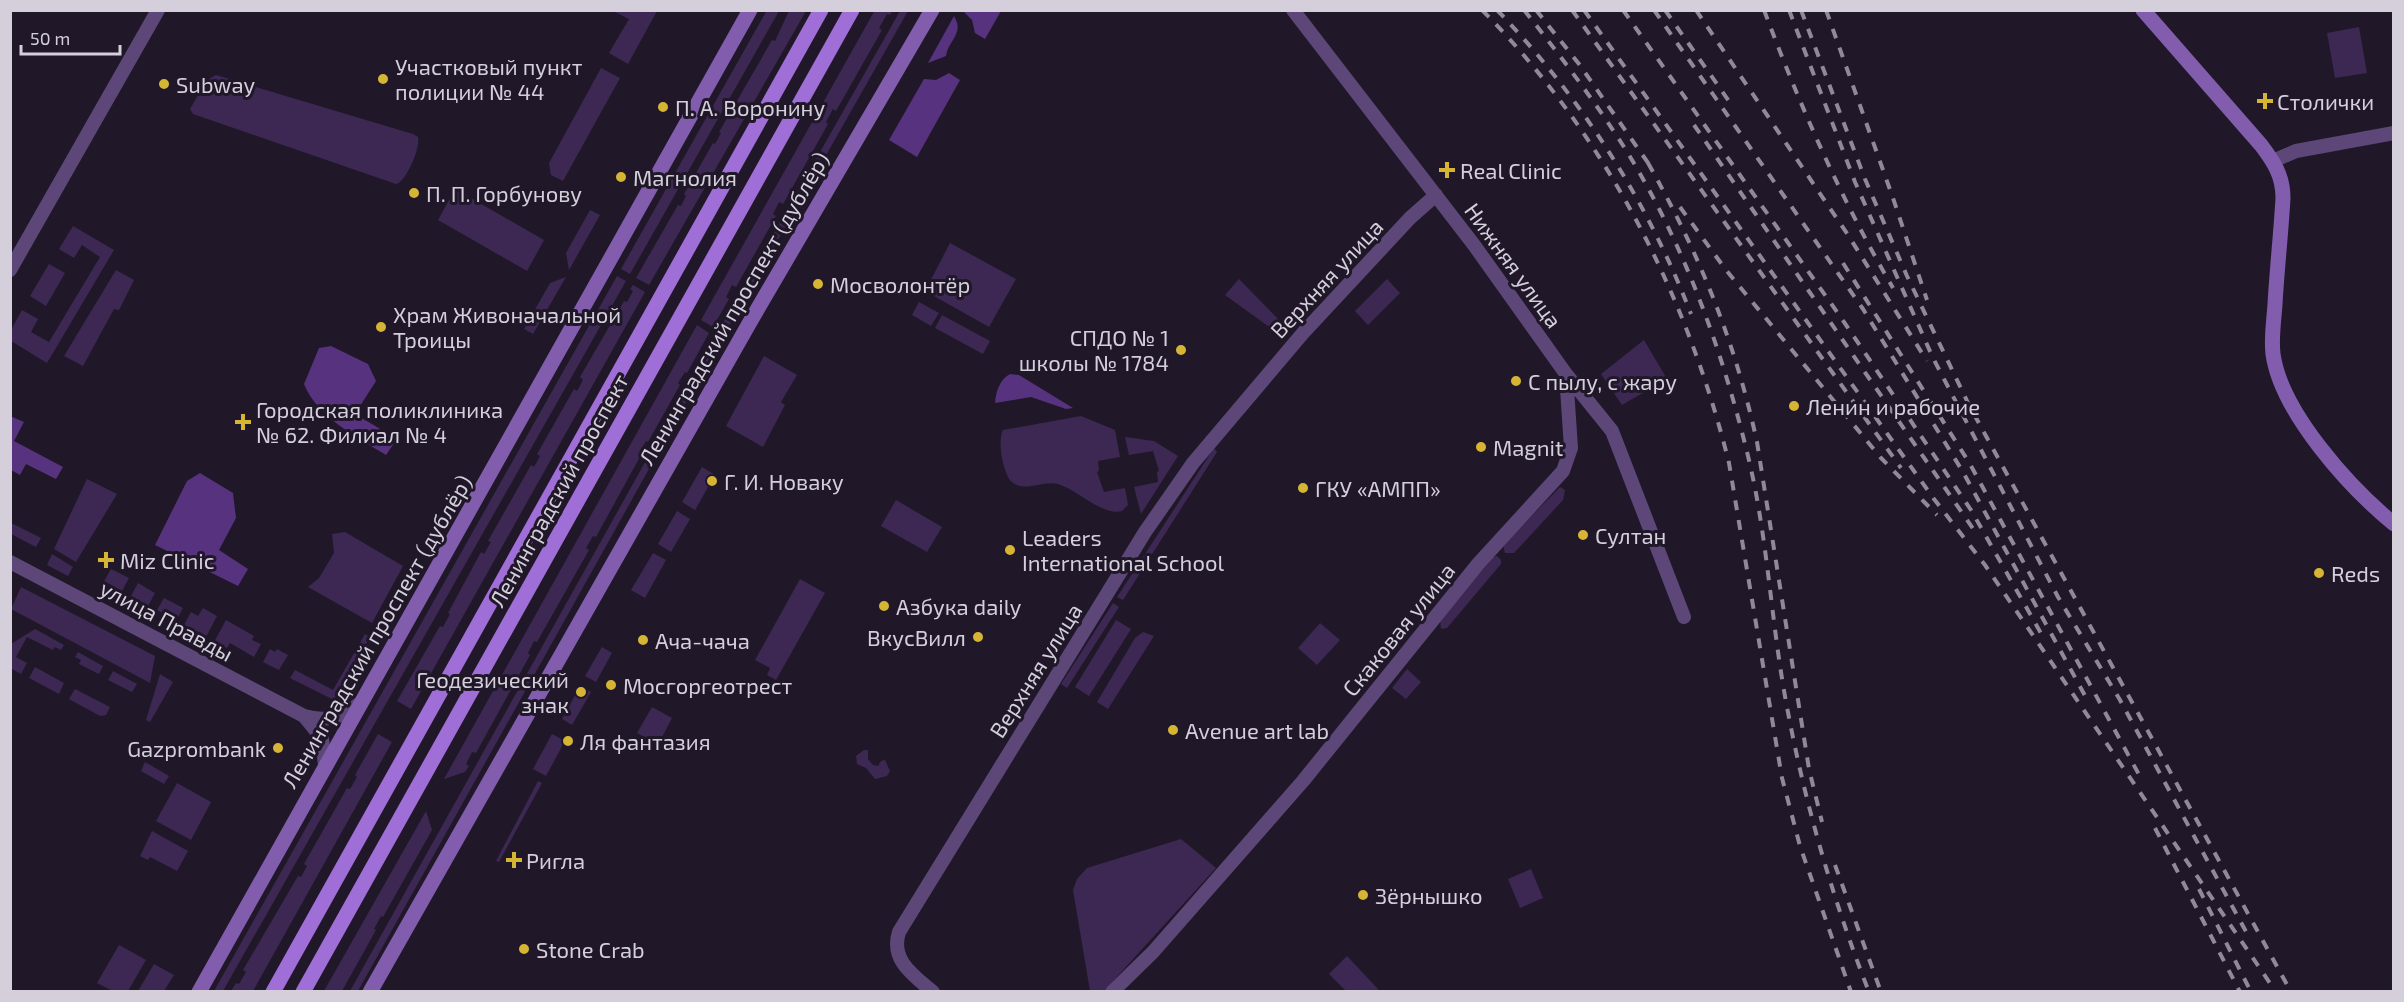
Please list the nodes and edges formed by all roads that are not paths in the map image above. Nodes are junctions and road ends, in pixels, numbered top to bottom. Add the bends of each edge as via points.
1 (158, 10) edge
2 (750, 10) edge
3 (821, 10) edge
4 (852, 10) edge
5 (932, 10) edge
6 (1293, 10) edge
7 (2143, 10) edge
8 (925, 17) edge
9 (2394, 133) edge
10 (2273, 161) junction
11 (1436, 195) junction
12 (10, 270) edge
13 (1567, 378) junction
14 (2394, 524) edge
15 (10, 562) edge
16 (1684, 617) dead end
17 (359, 704) junction
18 (304, 716) junction
19 (325, 765) junction
20 (199, 992) edge
21 (273, 992) edge
22 (303, 992) edge
23 (370, 992) edge
24 (933, 992) edge
25 (1112, 992) edge

1 - 12 street
2 - 17 main road, Ленинградский проспект (дублёр)
3 - 21 main road, Ленинградский проспект
4 - 22 main road, Ленинградский проспект
5 - 8 main road, Ленинградский проспект (дублёр)
6 - 11 street, Нижняя улица
7 - 10 main road
8 - 23 main road, Ленинградский проспект (дублёр)
9 - 10 street via 2296,151
10 - 14 main road via 2283,189 2272,339 2281,386 2311,434 2367,500
11 - 13 street, Нижняя улица
11 - 24 street, Верхняя улица via 1410,218 1236,409 1145,532 899,932 898,959
13 - 16 street, Нижняя улица via 1612,431
13 - 25 street, Скаковая улица via 1572,440 1563,471 1478,564 1238,855
15 - 18 street, улица Правды
17 - 18 street, улица Правды via 333,718
17 - 19 main road, Ленинградский проспект (дублёр)
18 - 19 street, улица Правды via 322,738
19 - 20 main road, Ленинградский проспект (дублёр)

